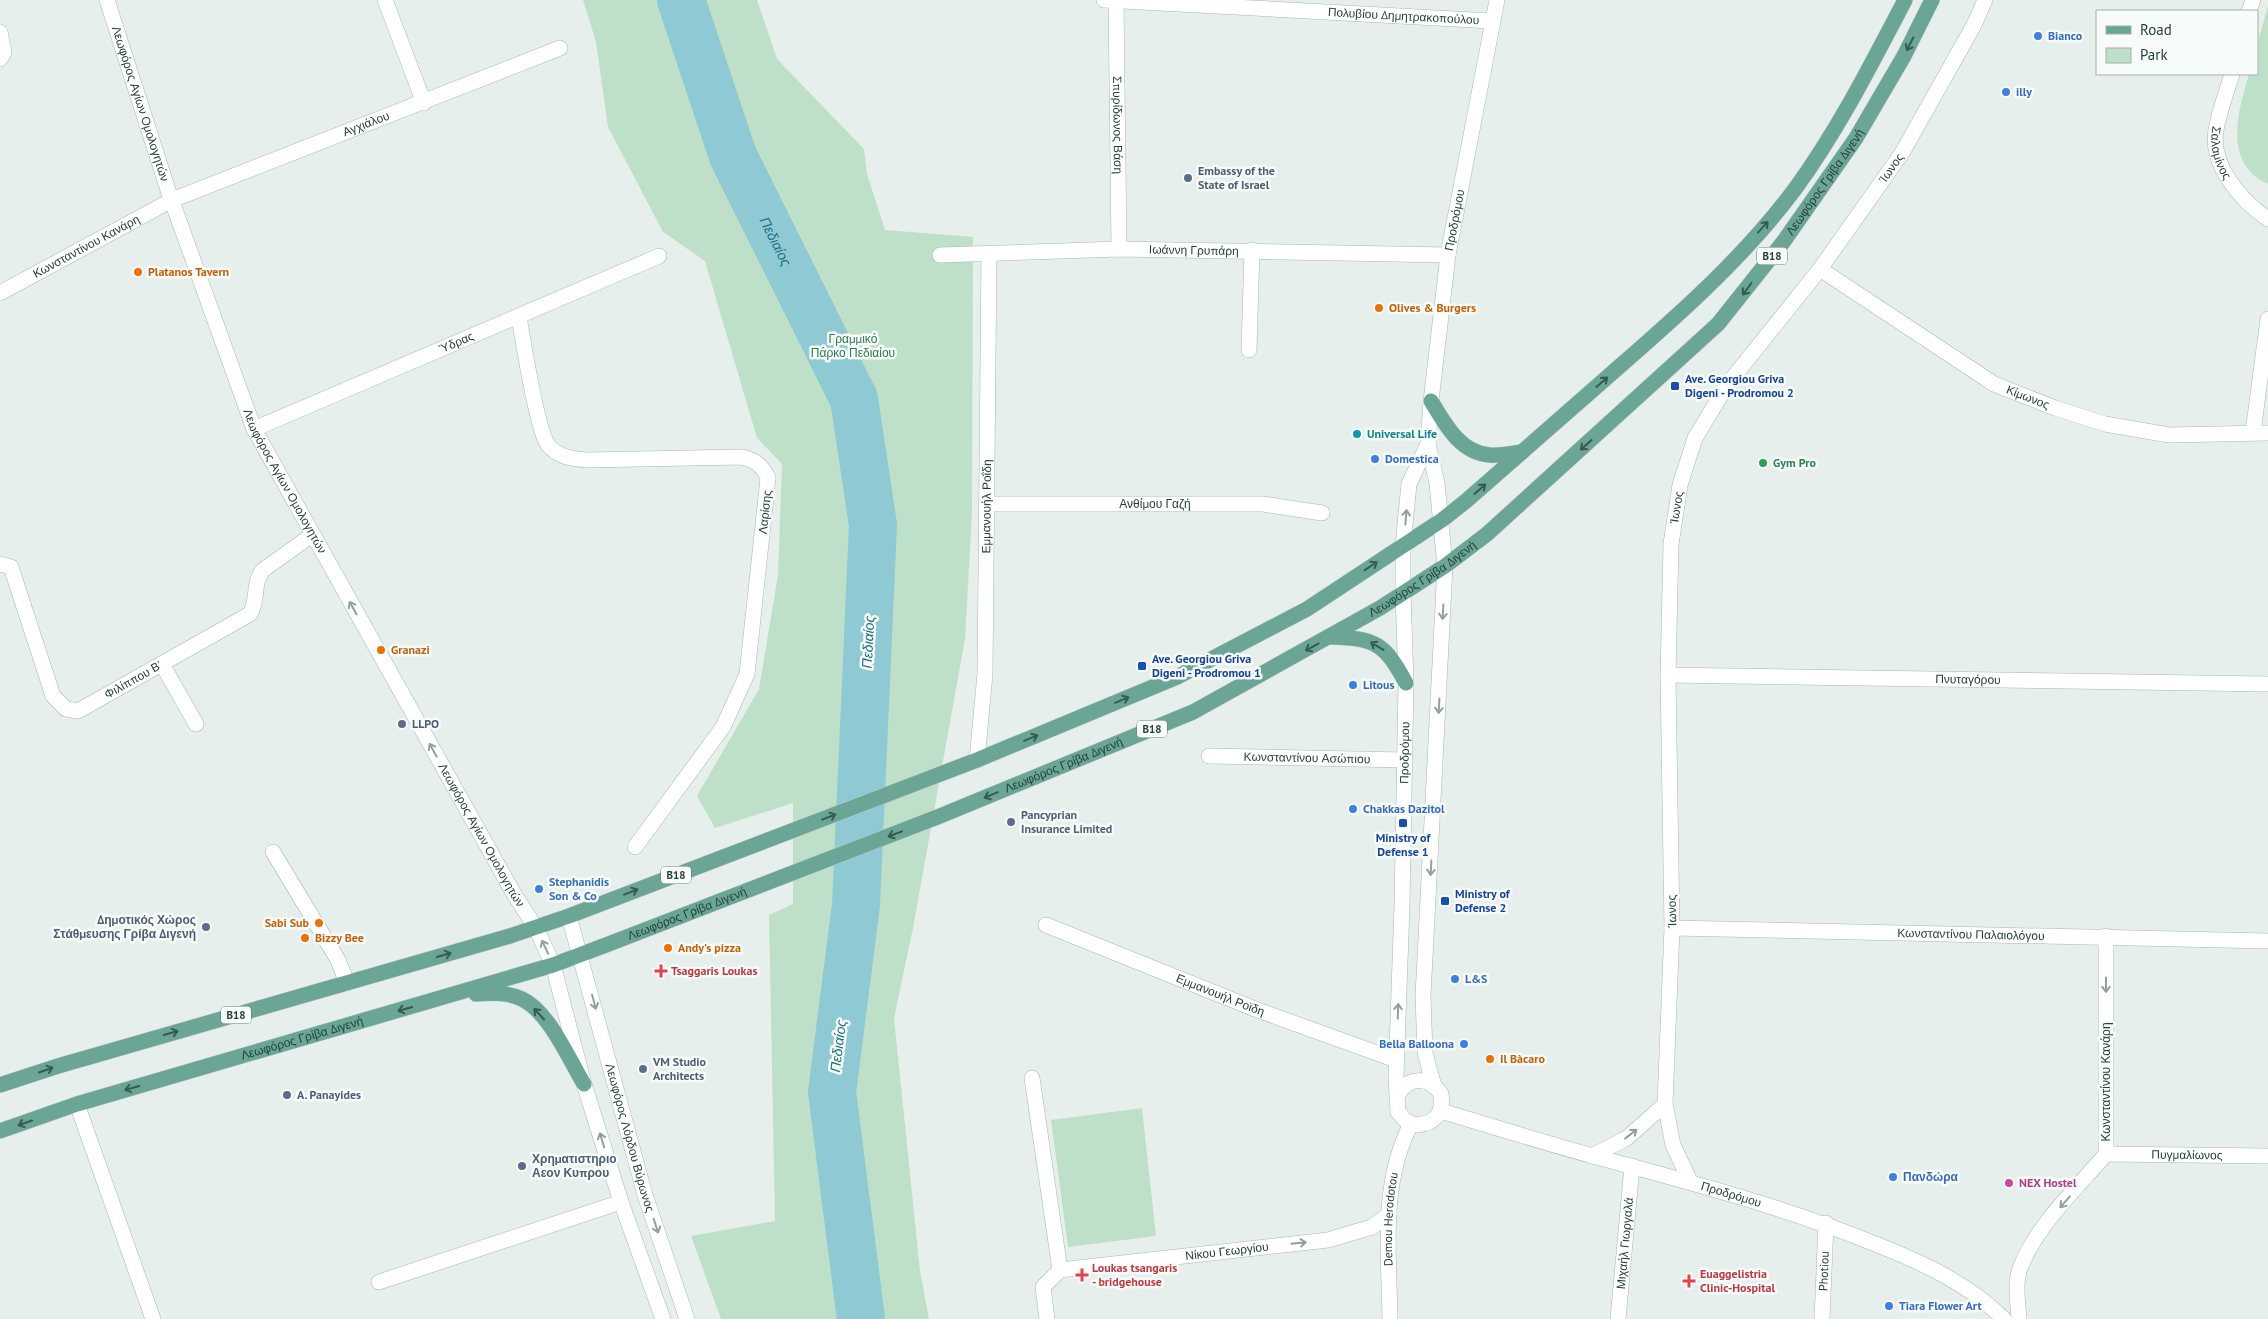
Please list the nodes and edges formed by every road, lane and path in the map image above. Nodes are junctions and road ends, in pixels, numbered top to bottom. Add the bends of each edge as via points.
1 (107, 0) edge
2 (385, 0) edge
3 (1104, 0) edge
4 (1497, 0) edge
5 (1905, 0) edge
6 (1932, 0) edge
7 (1985, 0) edge
8 (1116, 1) edge
9 (1492, 21) junction
10 (0, 32) edge
11 (560, 48) dead end
12 (0, 59) edge
13 (2232, 75) edge
14 (424, 103) junction
15 (172, 200) junction
16 (2268, 219) edge
17 (1119, 249) junction
18 (1252, 250) junction
19 (990, 254) junction
20 (940, 255) dead end
21 (1448, 255) junction
22 (659, 256) dead end
23 (1820, 269) junction
24 (0, 293) edge
25 (519, 316) junction
26 (2268, 318) edge
27 (1249, 350) dead end
28 (1431, 401) junction
29 (254, 429) junction
30 (2261, 432) edge
31 (1428, 444) junction
32 (1522, 452) junction
33 (987, 504) junction
34 (1322, 513) dead end
35 (1442, 520) junction
36 (312, 535) junction
37 (1404, 545) junction
38 (0, 564) edge
39 (1445, 566) junction
40 (1403, 593) junction
41 (1330, 637) junction
42 (162, 664) junction
43 (1668, 674) junction
44 (1406, 683) junction
45 (2268, 684) edge
46 (196, 724) dead end
47 (1209, 756) dead end
48 (977, 760) junction
49 (1405, 760) junction
50 (635, 848) dead end
51 (273, 852) dead end
52 (569, 916) junction
53 (1046, 925) dead end
54 (536, 928) junction
55 (1672, 928) junction
56 (2106, 936) junction
57 (2268, 941) edge
58 (581, 955) junction
59 (554, 965) junction
60 (347, 983) junction
61 (452, 995) junction
62 (1396, 1060) junction
63 (1032, 1078) dead end
64 (584, 1084) junction
65 (0, 1085) edge
66 (1434, 1086) junction
67 (1398, 1095) junction
68 (77, 1104) junction
69 (1665, 1104) junction
70 (1441, 1111) junction
71 (1411, 1124) junction
72 (0, 1131) edge
73 (2106, 1154) junction
74 (1592, 1156) junction
75 (2268, 1156) edge
76 (1632, 1166) junction
77 (1690, 1181) junction
78 (621, 1202) junction
79 (1389, 1214) junction
80 (1826, 1223) junction
81 (1060, 1270) junction
82 (379, 1282) dead end
83 (153, 1319) edge
84 (663, 1319) edge
85 (687, 1319) edge
86 (1047, 1319) edge
87 (1390, 1319) edge
88 (1618, 1319) edge
89 (1822, 1319) edge
90 (2004, 1319) edge
91 (2019, 1319) edge

1 - 15 street, Λεωφόρος Αγίων Ομολογητών
2 - 14 street
3 - 8 street, Πολυβίου Δημητρακοπούλου
4 - 9 street, Προδρόμου
32 -> 5 main road, Λεωφόρος Γρίβα Διγενή / B18 via 1668,324 1771,219 1838,125
6 -> 39 main road, Λεωφόρος Γρίβα Διγενή / B18 via 1876,106 1784,241 1737,303 1695,346 1502,521
7 - 23 street, Ίωνος via 1902,153
8 - 9 street, Πολυβίου Δημητρακοπούλου
8 - 17 street, Σπυρίδωνος Βάση
9 - 21 street, Προδρόμου
10 - 12 street via 4,52
11 - 14 street, Αγχιάλου
13 - 16 street, Σαλαμίνος via 2215,131 2219,157 2242,197
14 - 15 street, Αγχιάλου
15 - 24 street, Κωνσταντίνου Κανάρη
15 - 29 street, Λεωφόρος Αγίων Ομολογητών
17 - 18 street, Ιωάννη Γρυπάρη
17 - 19 street, Ιωάννη Γρυπάρη
18 - 21 street, Ιωάννη Γρυπάρη
18 - 27 street
19 - 20 street, Ιωάννη Γρυπάρη
19 - 33 street, Εμμανουήλ Ροΐδη
21 - 28 street, Προδρόμου
22 - 25 street, Ύδρας
23 - 30 street, Κίμωνος via 1994,384 2054,408 2105,424 2169,435
23 - 43 street, Ίωνος via 1727,385 1695,438 1680,485 1672,544
25 - 29 street, Ύδρας
25 - 50 street, Λαρίσης via 543,435 557,453 575,460 742,457 763,467 768,478 747,674 723,727
26 - 30 street
28 - 31 street, Προδρόμου
28 - 32 main road via 1449,431 1475,451 1490,455
29 - 36 street, Λεωφόρος Αγίων Ομολογητών
31 - 35 street, Προδρόμου
37 -> 31 street, Προδρόμου via 1409,484
35 -> 32 main road, Λεωφόρος Γρίβα Διγενή / B18
33 - 34 street, Ανθίμου Γαζή via 1262,504
33 - 48 street, Εμμανουήλ Ροΐδη via 985,674
35 - 37 main road, Λεωφόρος Γρίβα Διγενή / B18
35 - 39 street, Προδρόμου
36 - 42 street, Φιλίππου Β' via 257,577 256,598 250,614
54 -> 36 street, Λεωφόρος Αγίων Ομολογητών
37 - 40 street, Προδρόμου
48 -> 37 main road, Λεωφόρος Γρίβα Διγενή / B18 via 1177,677 1307,609
38 - 42 street, Φιλίππου Β' via 11,567 53,696 66,709 78,711
39 - 40 main road, Λεωφόρος Γρίβα Διγενή / B18
39 -> 66 street, Προδρόμου via 1423,996 1424,1053
40 - 41 main road, Λεωφόρος Γρίβα Διγενή / B18
40 - 44 street, Προδρόμου
44 -> 41 main road via 1393,659 1382,648 1370,641
41 -> 58 main road, Λεωφόρος Γρίβα Διγενή / B18 via 1193,712 940,816
42 - 46 street
43 - 45 street, Πνυταγόρου
43 - 55 street, Ίωνος
44 - 49 street, Προδρόμου
47 - 49 street, Κωνσταντίνου Ασώπιου
52 -> 48 main road, Λεωφόρος Γρίβα Διγενή / B18
62 -> 49 street, Προδρόμου
51 - 60 street via 338,960
52 - 54 main road, Λεωφόρος Γρίβα Διγενή / B18
52 - 58 street, Λεωφόρος Λόρδου Βύρωνος
53 - 62 street, Εμμανουήλ Ροϊδη via 1255,1009
59 -> 54 street, Λεωφόρος Αγίων Ομολογητών
60 -> 54 main road, Λεωφόρος Γρίβα Διγενή / B18
55 - 56 street, Κωνσταντίνου Παλαιολόγου
55 - 69 street, Ίωνος
56 - 57 street, Κωνσταντίνου Παλαιολόγου
56 -> 73 street, Κωνσταντίνου Κανάρη
58 - 59 main road, Λεωφόρος Γρίβα Διγενή / B18
58 -> 85 street, Λεωφόρος Λόρδου Βύρωνος via 645,1195
59 - 61 main road, Λεωφόρος Γρίβα Διγενή / B18
59 - 64 street
65 -> 60 main road, Λεωφόρος Γρίβα Διγενή / B18
64 -> 61 main road via 550,1027 522,999 504,994
61 -> 68 main road, Λεωφόρος Γρίβα Διγενή / B18
62 - 67 street, Προδρόμου
63 - 81 street
78 -> 64 street
66 - 67 street via 1417,1080 1405,1085
66 - 70 street, Προδρόμου via 1440,1094
67 - 71 street, Προδρόμου via 1398,1112
68 -> 72 main road, Λεωφόρος Γρίβα Διγενή / B18
68 - 83 street
74 -> 69 street via 1626,1138
69 - 77 street, Ίωνος via 1673,1145
70 - 71 street via 1429,1124
70 - 74 street, Προδρόμου
71 - 79 street, Demou Herodotou via 1402,1142 1391,1185
73 - 75 street, Πυγμαλίωνος
73 -> 91 street, Κωνσταντίνου Κανάρη via 2043,1228 2020,1267 2017,1292
74 - 76 street, Προδρόμου
76 - 77 street, Προδρόμου
76 - 88 street, Μιχαήλ Γιωργαλά
77 - 80 street, Προδρόμου
78 - 82 street
78 - 84 street
81 -> 79 street, Νίκου Γεωργίου via 1328,1240 1372,1227
79 - 87 street, Demou Herodotou
80 - 89 street, Photiou
80 - 90 street, Προδρόμου via 1930,1266
81 - 86 street via 1043,1287

